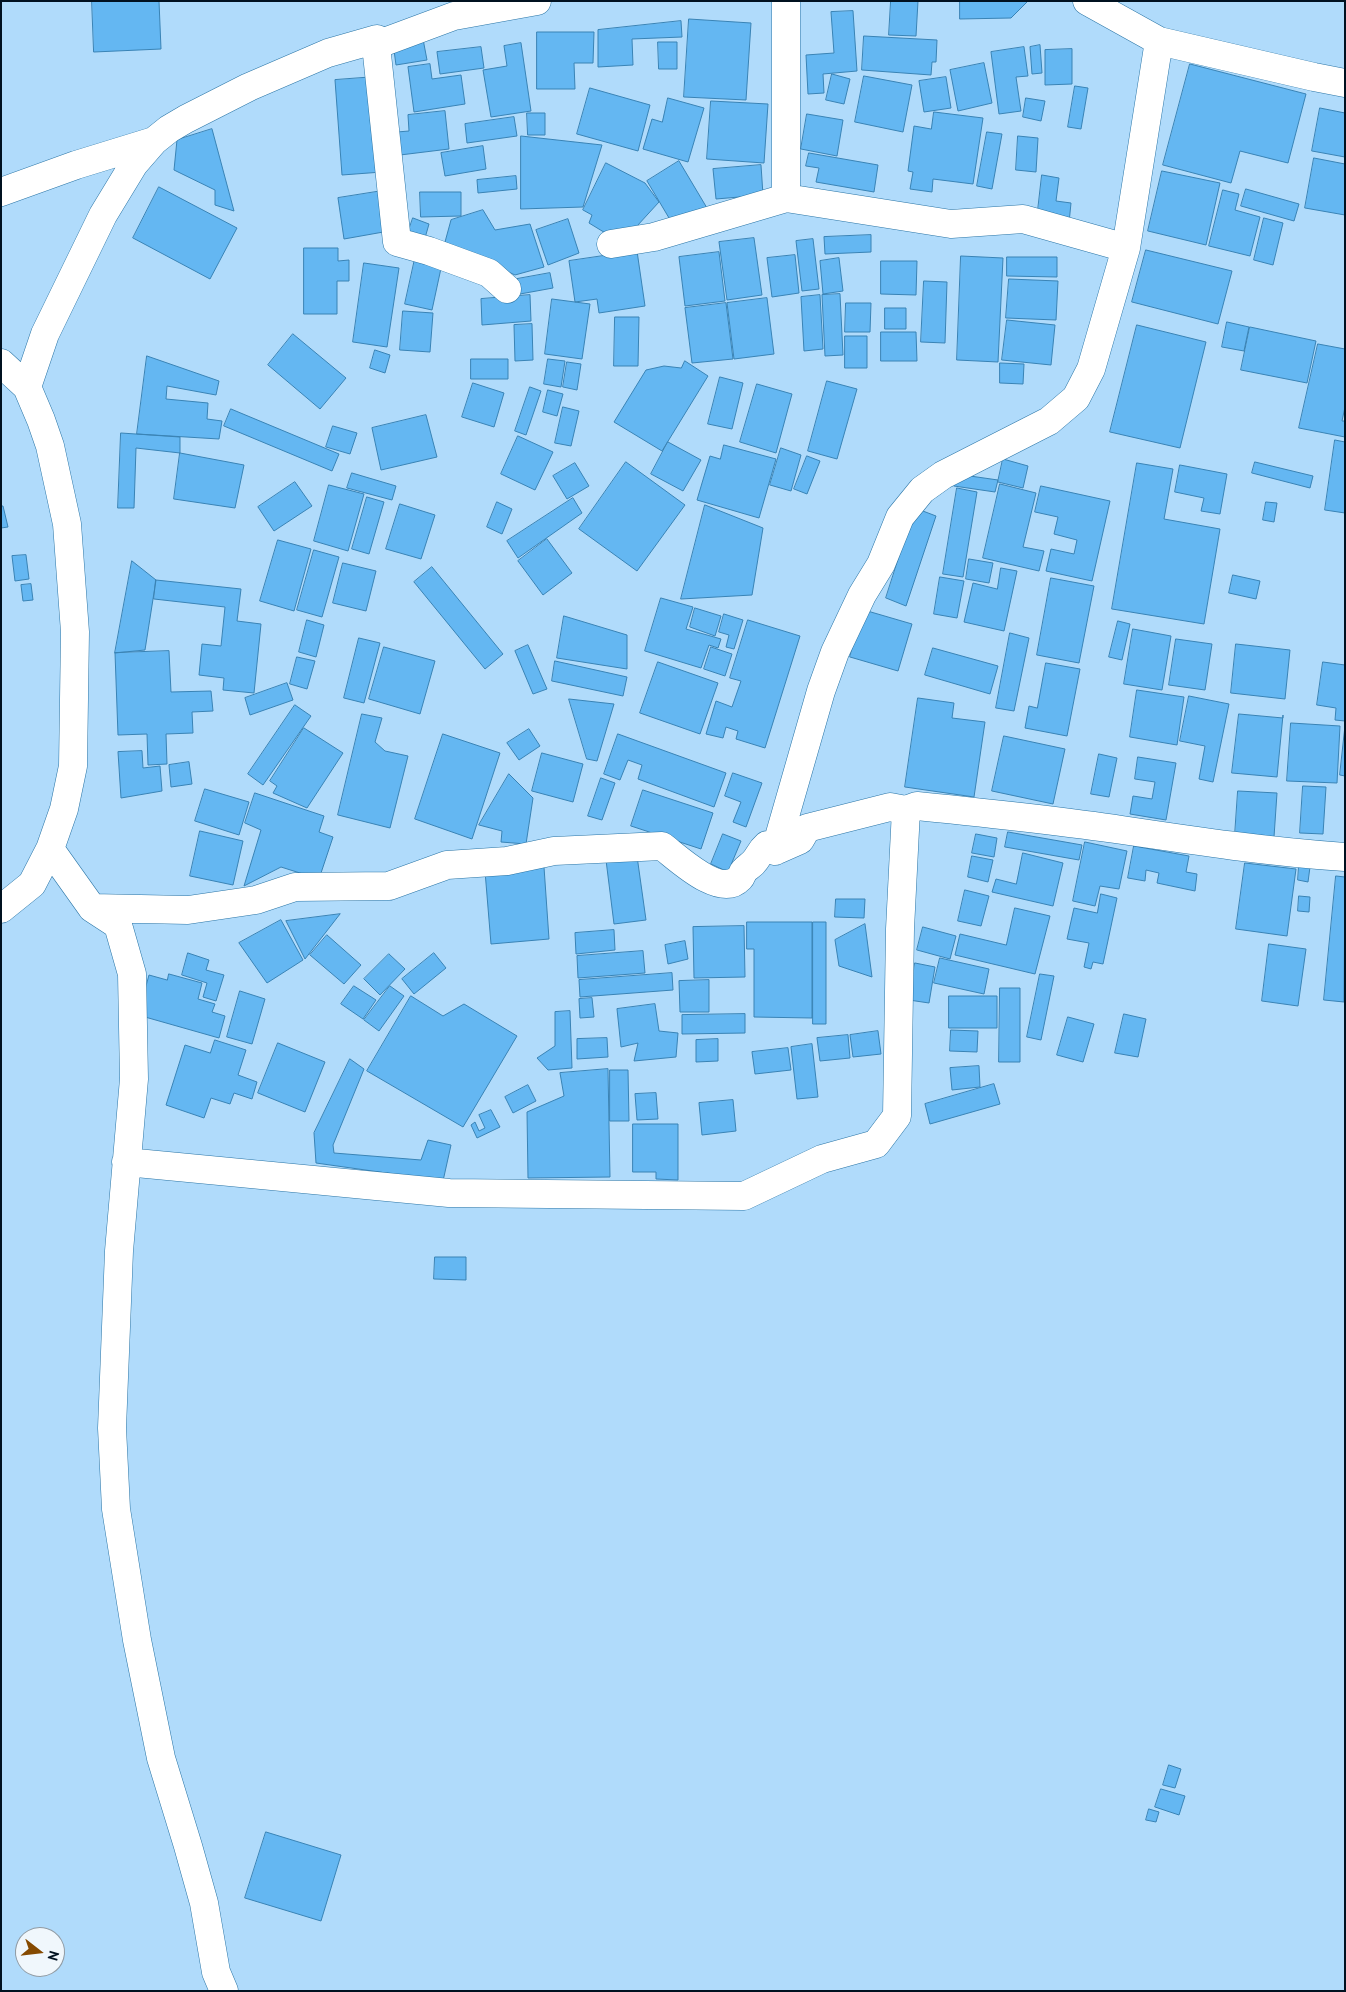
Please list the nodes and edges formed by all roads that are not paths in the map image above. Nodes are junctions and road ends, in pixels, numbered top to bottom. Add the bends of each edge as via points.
1 (537, 1) edge
2 (786, 1) edge
3 (1087, 1) edge
4 (456, 9) edge
5 (1159, 41) junction
6 (376, 45) junction
7 (1345, 82) edge
8 (154, 141) junction
9 (1, 192) edge
10 (786, 198) junction
11 (611, 244) dead end
12 (1126, 248) junction
13 (507, 289) dead end
14 (1, 363) edge
15 (27, 386) junction
16 (906, 810) junction
17 (50, 849) junction
18 (775, 850) junction
19 (1345, 857) edge
20 (92, 908) junction
21 (1, 909) edge
22 (126, 1162) junction
23 (224, 1991) edge

1 - 4 street
2 - 10 street
3 - 5 street
4 - 6 street
5 - 7 street
5 - 12 street
6 - 8 street via 377,39 328,53 258,83 186,119
6 - 13 street via 397,242 489,273
8 - 9 street via 76,164
8 - 15 street via 134,164 103,215 45,334
10 - 11 street via 654,237
10 - 12 street via 952,224 1023,219
12 - 18 street via 1092,369 1076,398 1049,421 943,475 922,490 900,517 881,564 835,652
14 - 15 street
15 - 17 street via 50,446 67,524 75,632 73,766 64,809
16 - 18 street via 890,807 807,828 800,840
16 - 19 street via 917,806 966,811 1212,844
16 - 22 street via 896,1116 876,1144 822,1159 744,1196 449,1193
17 - 20 street
17 - 21 street via 32,884
18 - 20 street via 767,845 740,878 719,884 703,877 662,846 554,850 507,861 447,865 389,886 295,887 256,900 188,910
20 - 22 street via 118,925 132,974 134,1079
22 - 23 street via 112,1428 116,1509 137,1640 161,1758 204,1903 216,1972

